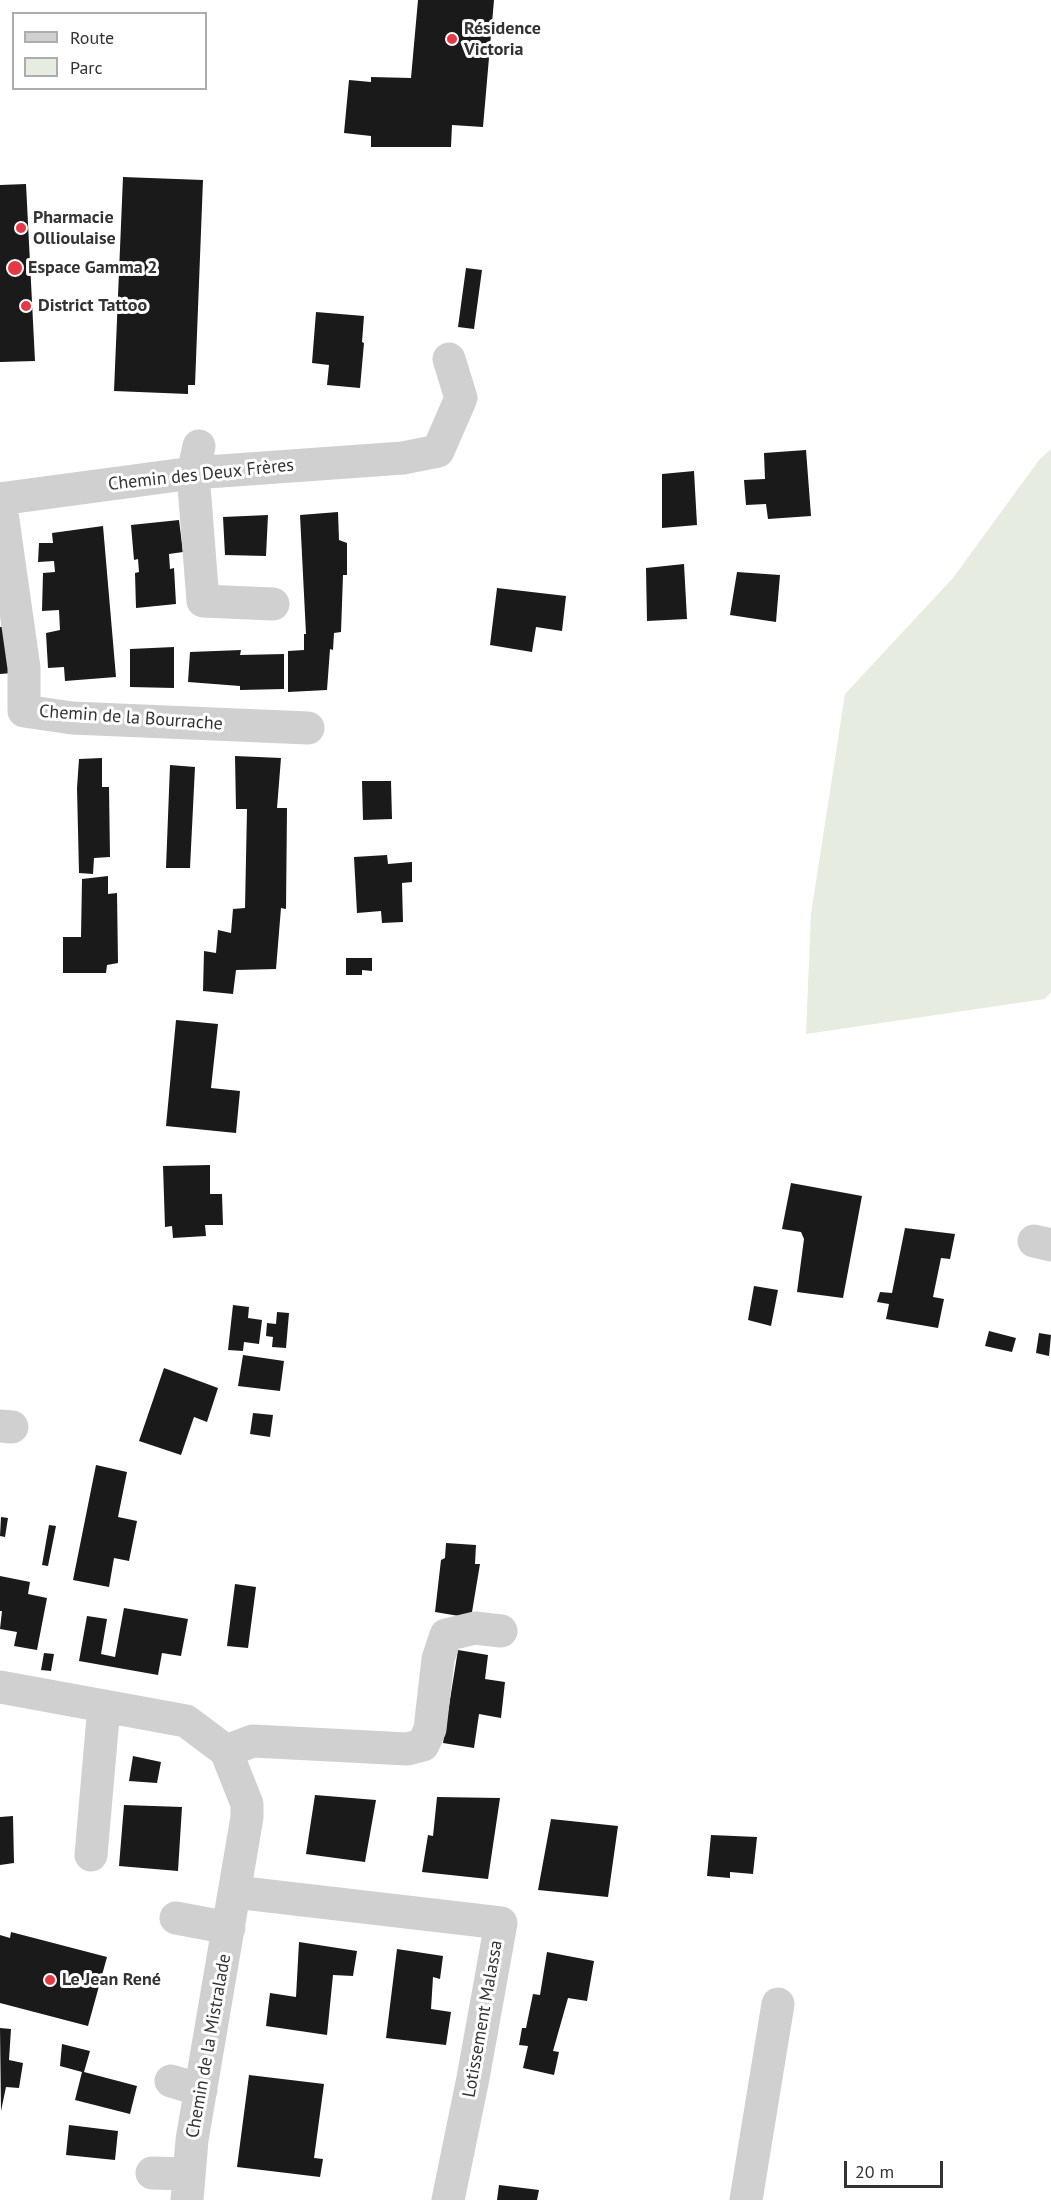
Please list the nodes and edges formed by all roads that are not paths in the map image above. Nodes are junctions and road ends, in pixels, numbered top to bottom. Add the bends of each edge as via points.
1 (449, 359) dead end
2 (196, 460) junction
3 (0, 499) edge
4 (273, 604) dead end
5 (308, 728) dead end
6 (501, 1631) dead end
7 (0, 1687) edge
8 (97, 1699) junction
9 (226, 1751) junction
10 (91, 1855) dead end
11 (235, 1892) junction
12 (176, 1918) dead end
13 (229, 1928) junction
14 (778, 2004) dead end
15 (152, 2173) dead end
16 (188, 2187) edge
17 (448, 2200) edge
18 (746, 2200) edge

1 - 2 street, Chemin des Deux Frères via 461,398 438,451 403,458 308,452
2 - 3 street, Chemin des Deux Frères
2 - 4 street via 203,601
3 - 5 street, Chemin de la Bourrache via 24,668 24,711 72,718
6 - 9 street via 475,1628 446,1635 438,1659 430,1729 423,1746 408,1749 253,1741
7 - 8 street
8 - 9 street via 186,1721
8 - 10 street
9 - 11 street, Chemin de la Mistralade via 247,1804 234,1815
11 - 13 street, Chemin de la Mistralade
11 - 17 street, Lotissement Malassa via 501,1923
12 - 13 street
13 - 16 street, Chemin de la Mistralade via 186,2086 192,2140
14 - 18 street
15 - 16 street

